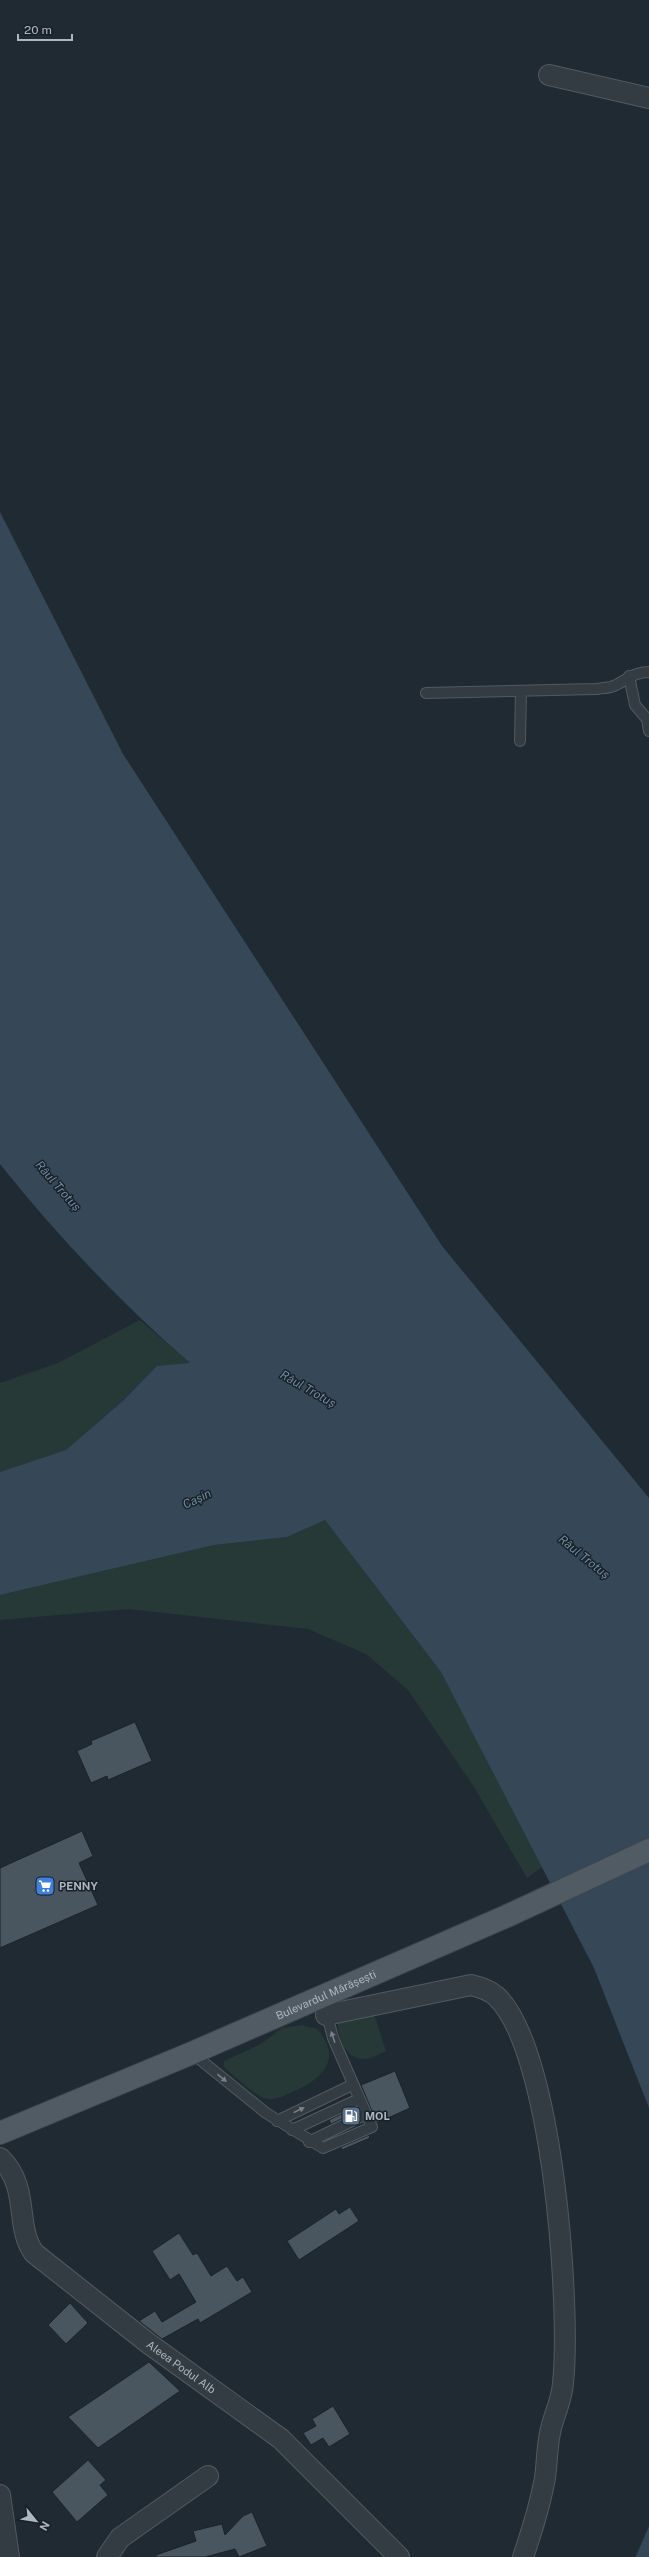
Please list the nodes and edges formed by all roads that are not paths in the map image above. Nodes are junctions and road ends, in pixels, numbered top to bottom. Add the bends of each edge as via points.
1 (549, 75) dead end
2 (649, 98) edge
3 (649, 672) edge
4 (629, 676) junction
5 (521, 691) junction
6 (426, 693) dead end
7 (649, 731) edge
8 (520, 741) dead end
9 (649, 1850) edge
10 (325, 2006) junction
11 (192, 2053) junction
12 (352, 2084) junction
13 (359, 2099) junction
14 (366, 2114) junction
15 (277, 2121) junction
16 (292, 2130) junction
17 (3, 2133) edge
18 (309, 2142) junction
19 (0, 2158) edge
20 (208, 2476) dead end
21 (0, 2495) edge
22 (9, 2557) edge
23 (107, 2557) edge
24 (399, 2557) edge
25 (523, 2557) edge

1 - 2 street
3 - 4 lane
4 - 5 lane via 616,686 597,689
4 - 7 lane via 635,705 647,720
5 - 6 lane
5 - 8 lane
9 - 10 main road, Bulevardul Mărășești via 507,1916
10 - 11 main road, Bulevardul Mărășești
12 -> 10 lane via 333,2038
10 - 25 street via 471,1985 487,1990 502,2004 523,2045 548,2139 562,2257 565,2342 560,2404 550,2433 537,2515
11 -> 15 lane
11 - 17 main road, Bulevardul Mărășești
12 - 13 lane
15 -> 12 lane
13 - 14 lane
13 - 16 lane
14 - 18 lane
14 - 18 lane via 372,2127 323,2148
15 - 16 lane
16 - 18 lane
19 - 24 street, Aleea Podul Alb via 10,2168 18,2185 28,2241 34,2253 154,2348 281,2439
20 - 23 street via 120,2538
21 - 22 street

